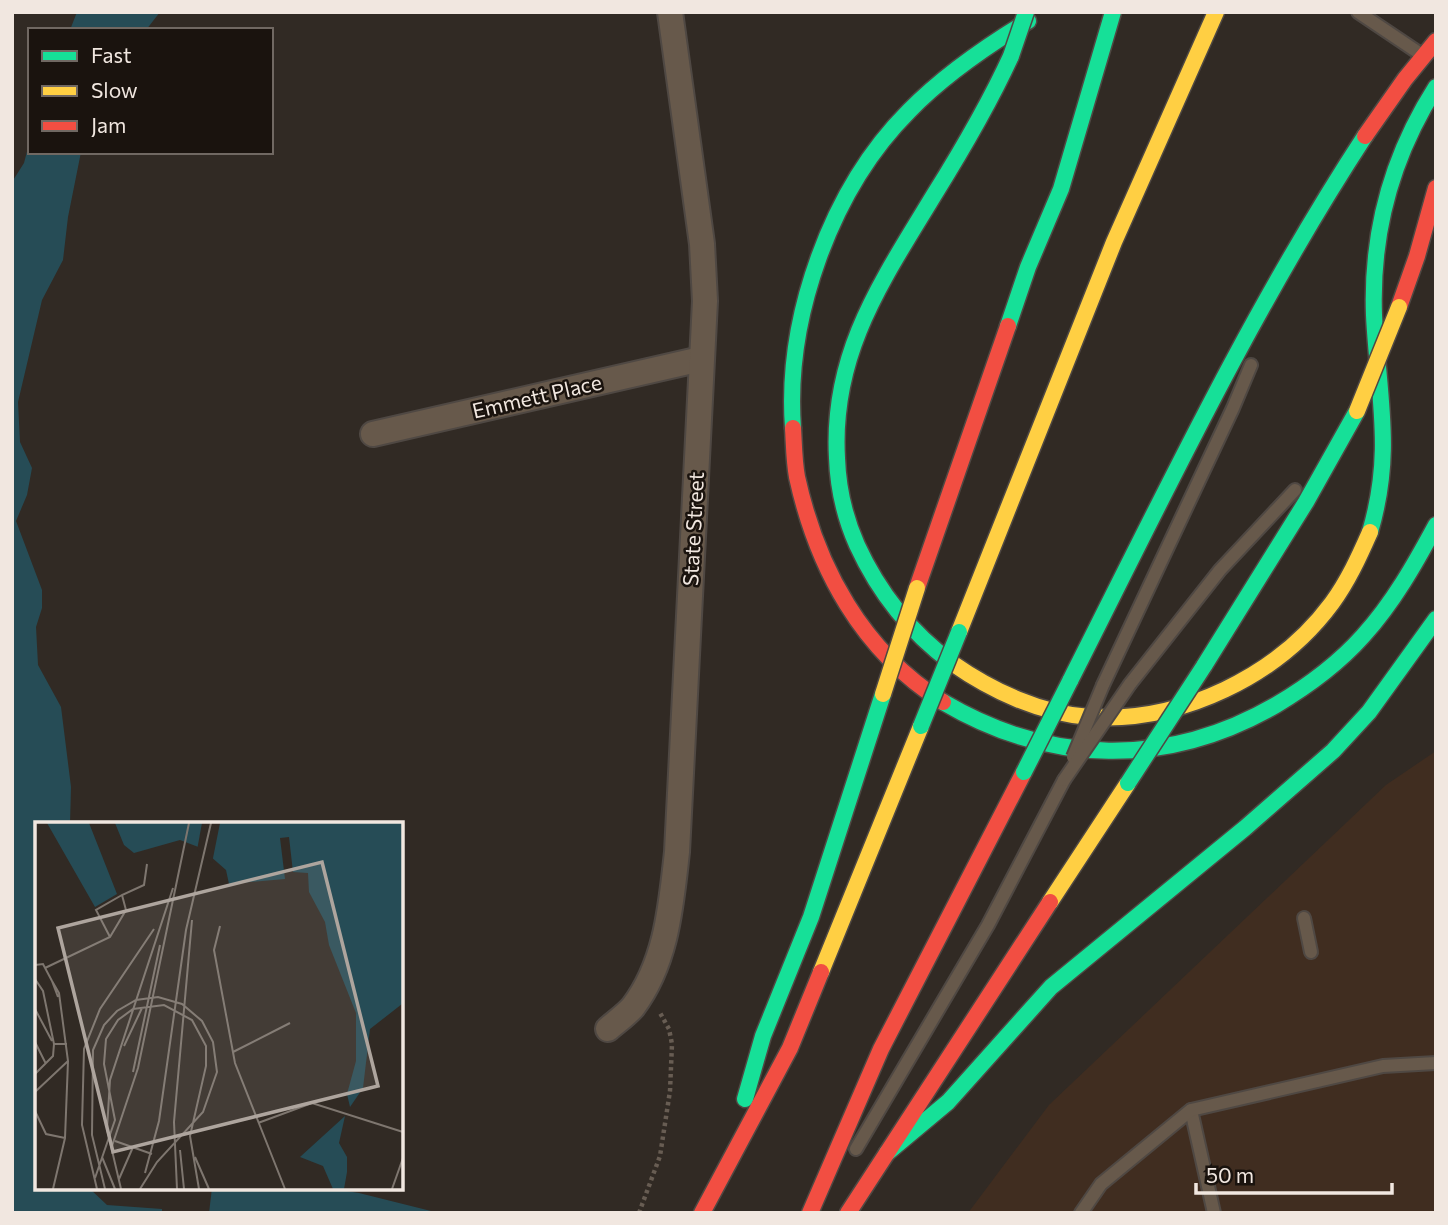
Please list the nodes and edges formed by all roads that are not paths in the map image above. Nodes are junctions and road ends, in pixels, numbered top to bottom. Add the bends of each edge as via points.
1 (670, 12) edge
2 (1026, 12) edge
3 (1042, 12) edge
4 (1113, 12) edge
5 (1216, 12) edge
6 (1358, 12) edge
7 (1436, 41) edge
8 (1423, 55) junction
9 (1436, 87) edge
10 (1436, 188) edge
11 (1038, 198) dead end
12 (1305, 233) junction
13 (1028, 267) junction
14 (1264, 333) dead end
15 (1254, 358) dead end
16 (701, 359) junction
17 (373, 434) dead end
18 (1337, 445) junction
19 (1436, 525) edge
20 (1436, 619) edge
21 (1064, 780) junction
22 (1304, 918) dead end
23 (1311, 952) dead end
24 (608, 1028) dead end
25 (1436, 1063) edge
26 (1191, 1110) junction
27 (887, 1153) junction
28 (847, 1165) dead end
29 (726, 1167) junction
30 (840, 1177) dead end
31 (702, 1213) edge
32 (810, 1213) edge
33 (819, 1213) edge
34 (848, 1213) edge
35 (1081, 1213) edge
36 (1213, 1213) edge

1 - 16 street, State Street via 702,244
2 - 9 highway, bridge via 991,100 860,321 844,368 835,428 838,479 850,528 872,577 901,620 928,648 962,672 997,691 1067,714 1121,717 1166,712 1209,697 1257,674 1291,649 1342,590 1363,553 1378,499 1385,430 1373,287 1386,195 1409,131
3 - 19 highway via 954,72 906,115 878,147 834,218 810,277 793,359 794,457 823,561 860,626 893,664 933,697 998,730 1055,748 1136,752 1175,747 1274,708 1333,665 1396,594
4 - 13 highway via 1061,189
5 - 29 highway, bridge via 1174,101 1068,357 790,1048
6 - 8 lane
7 - 8 highway
8 - 12 highway
10 - 18 highway, bridge via 1399,307 1357,411
11 - 13 highway
12 - 14 lane
12 - 32 highway, bridge via 1212,401 881,1049
13 - 29 highway, bridge via 917,588 811,917 763,1036
15 - 21 lane, bridge via 1102,685
16 - 17 street, Emmett Place
16 - 24 street, State Street via 677,852 670,913 663,948 646,987 631,1009
18 - 21 lane, bridge via 1220,570 1130,684
18 - 27 highway, bridge via 1204,666
20 - 27 highway via 1369,712 1333,751 1051,987 948,1102
21 - 28 lane via 988,925
22 - 23 lane
25 - 26 lane via 1383,1066
26 - 35 lane via 1101,1184
26 - 36 lane
27 - 34 highway
29 - 31 highway
30 - 33 lane

